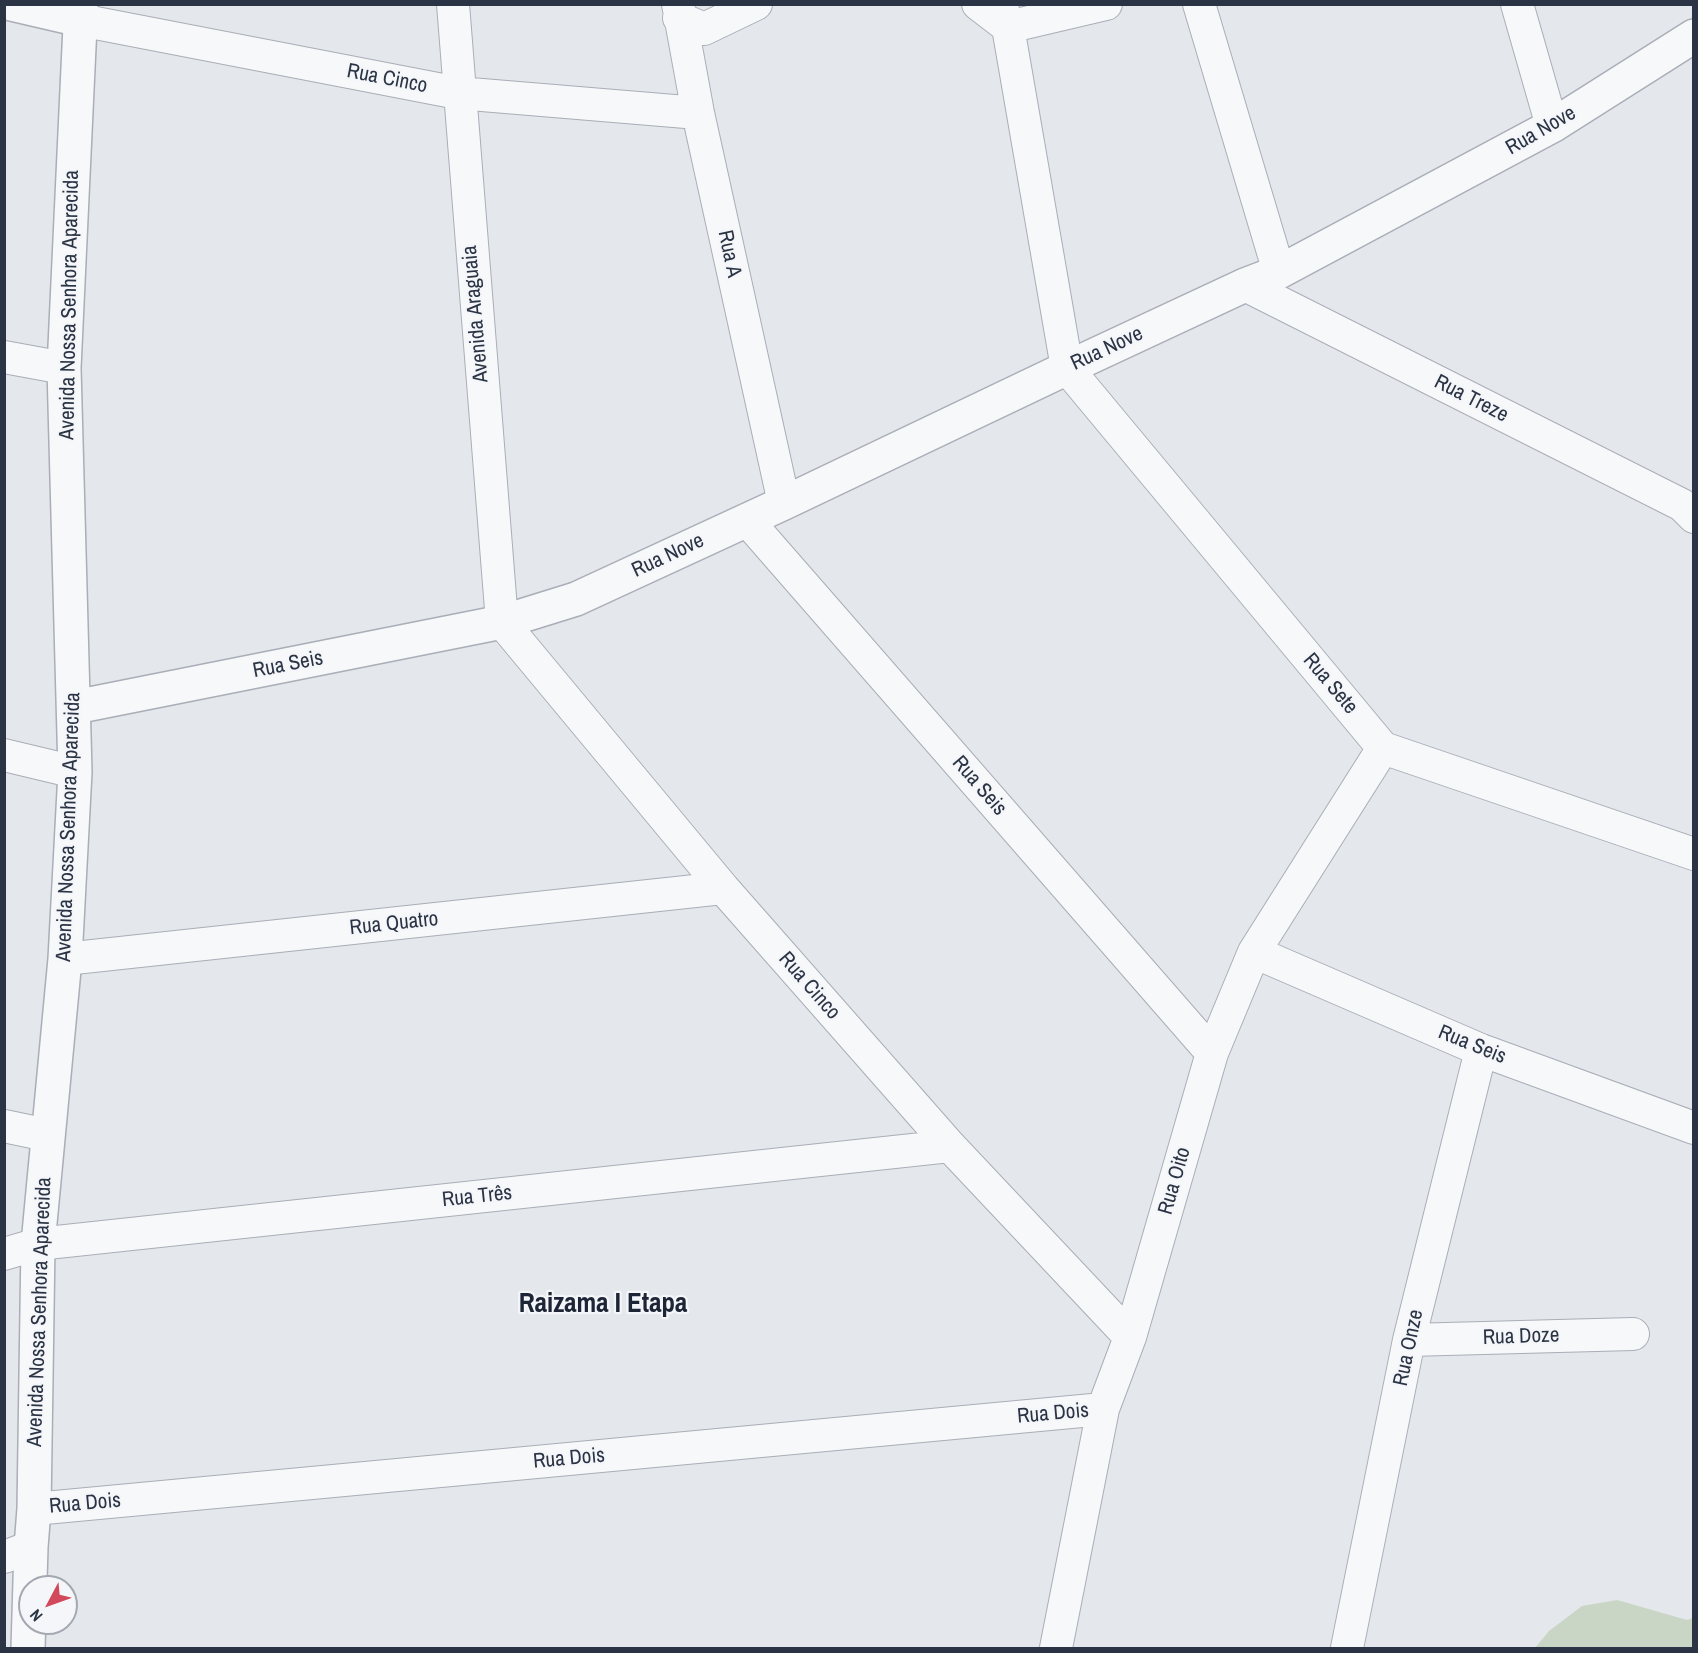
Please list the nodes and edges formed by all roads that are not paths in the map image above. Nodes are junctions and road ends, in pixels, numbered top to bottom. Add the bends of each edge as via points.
1 (11, 4) edge
2 (453, 4) edge
3 (756, 4) edge
4 (978, 4) edge
5 (1106, 4) edge
6 (1199, 4) edge
7 (1517, 4) edge
8 (679, 11) edge
9 (80, 12) edge
10 (1005, 16) edge
11 (1694, 36) edge
12 (458, 93) junction
13 (698, 113) junction
14 (1552, 126) junction
15 (1279, 272) junction
16 (1245, 285) junction
17 (4, 357) edge
18 (64, 368) junction
19 (1067, 368) junction
20 (784, 503) junction
21 (1694, 517) edge
22 (747, 520) junction
23 (502, 622) junction
24 (75, 707) junction
25 (1383, 748) junction
26 (4, 755) edge
27 (75, 771) junction
28 (1694, 854) edge
29 (723, 888) junction
30 (1254, 952) junction
31 (65, 960) junction
32 (1481, 1050) junction
33 (1212, 1053) junction
34 (4, 1126) edge
35 (1694, 1128) edge
36 (47, 1135) junction
37 (950, 1146) junction
38 (38, 1244) junction
39 (4, 1254) edge
40 (1633, 1334) dead end
41 (1130, 1338) junction
42 (1409, 1340) junction
43 (1103, 1409) junction
44 (34, 1509) junction
45 (18, 1552) edge
46 (28, 1648) edge
47 (1056, 1648) edge
48 (1347, 1648) edge

1 - 9 street
2 - 12 street, Avenida Araguaia
3 - 8 street via 704,29
4 - 10 street
5 - 10 street
6 - 15 street
7 - 14 street
8 - 13 street, Rua A
9 - 12 street, Rua Cinco
9 - 18 street, Avenida Nossa Senhora Aparecida
10 - 19 street
11 - 14 street, Rua Nove
12 - 13 street, Rua Cinco
12 - 23 street, Avenida Araguaia
13 - 20 street, Rua A
14 - 15 street, Rua Nove
15 - 16 street, Rua Nove
16 - 19 street, Rua Nove
16 - 21 street, Rua Treze via 1682,505
17 - 18 street
18 - 24 street, Avenida Nossa Senhora Aparecida
19 - 20 street, Rua Nove
19 - 25 street, Rua Sete
20 - 22 street, Rua Nove
22 - 23 street, Rua Nove via 576,599
22 - 33 street, Rua Seis
23 - 24 street, Rua Seis
23 - 29 street, Rua Cinco
24 - 27 street, Avenida Nossa Senhora Aparecida
25 - 28 street
25 - 30 street, Rua Oito
26 - 27 street
27 - 31 street, Avenida Nossa Senhora Aparecida
29 - 31 street, Rua Quatro
29 - 37 street, Rua Cinco
30 - 32 street, Rua Seis
30 - 33 street, Rua Oito
31 - 36 street, Avenida Nossa Senhora Aparecida
32 - 35 street, Rua Seis
32 - 42 street, Rua Onze
33 - 41 street, Rua Oito
34 - 36 street
36 - 38 street, Avenida Nossa Senhora Aparecida
37 - 38 street, Rua Três
37 - 41 street, Rua Cinco
38 - 39 street, Rua Três
38 - 44 street, Avenida Nossa Senhora Aparecida
40 - 42 street, Rua Doze
41 - 43 street, Rua Oito
42 - 48 street, Rua Onze
43 - 44 street, Rua Dois
43 - 47 street, Rua Oito
44 - 45 street, Avenida Nossa Senhora Aparecida
45 - 46 street, Avenida Nossa Senhora Aparecida

